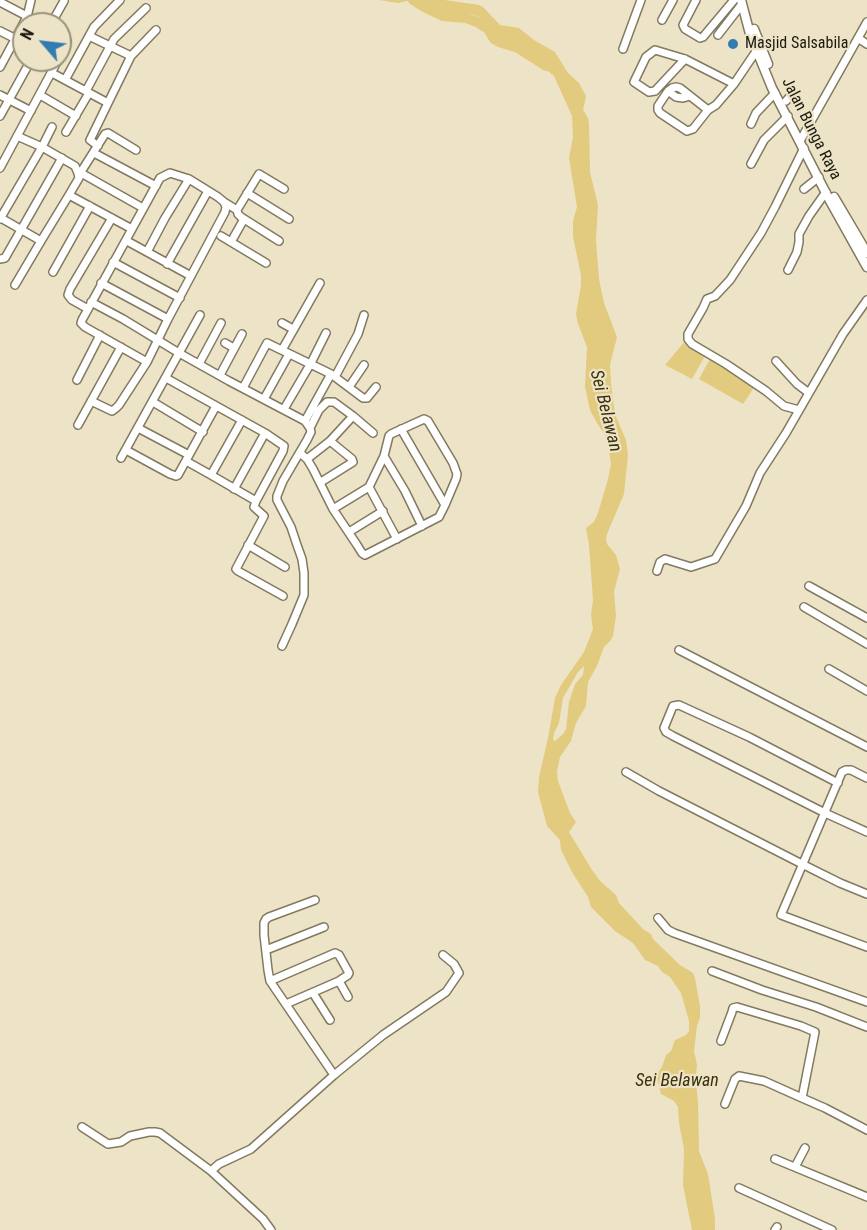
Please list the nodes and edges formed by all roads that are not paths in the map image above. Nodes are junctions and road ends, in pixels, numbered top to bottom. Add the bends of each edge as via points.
1 (120, 0) edge
2 (642, 0) edge
3 (673, 0) edge
4 (696, 0) edge
5 (741, 1) edge
6 (0, 2) edge
7 (64, 2) dead end
8 (146, 8) dead end
9 (18, 12) edge
10 (58, 12) edge
11 (662, 20) dead end
12 (867, 22) edge
13 (156, 30) dead end
14 (718, 35) dead end
15 (89, 36) junction
16 (858, 38) junction
17 (12, 44) edge
18 (867, 44) edge
19 (110, 46) junction
20 (758, 48) junction
21 (623, 49) dead end
22 (132, 56) junction
23 (2, 58) edge
24 (685, 59) junction
25 (0, 67) edge
26 (24, 72) edge
27 (52, 73) joint
28 (65, 80) junction
29 (734, 84) junction
30 (88, 92) junction
31 (775, 93) junction
32 (793, 93) dead end
33 (0, 95) edge
34 (40, 95) junction
35 (9, 100) junction
36 (786, 101) junction
37 (108, 103) junction
38 (708, 110) junction
39 (31, 111) junction
40 (0, 116) edge
41 (76, 116) junction
42 (788, 116) junction
43 (751, 124) dead end
44 (52, 127) dead end
45 (66, 132) dead end
46 (17, 136) junction
47 (802, 141) junction
48 (42, 147) junction
49 (96, 149) junction
50 (136, 150) dead end
51 (62, 158) junction
52 (751, 164) dead end
53 (0, 168) edge
54 (80, 174) junction
55 (819, 177) junction
56 (189, 180) junction
57 (156, 186) junction
58 (284, 189) dead end
59 (804, 189) dead end
60 (208, 191) junction
61 (826, 192) junction
62 (247, 193) junction
63 (69, 195) junction
64 (224, 202) junction
65 (90, 207) junction
66 (143, 208) junction
67 (237, 210) junction
68 (801, 212) dead end
69 (809, 216) junction
70 (0, 218) edge
71 (111, 218) junction
72 (244, 219) junction
73 (289, 219) dead end
74 (132, 229) junction
75 (21, 230) junction
76 (222, 236) dead end
77 (41, 241) junction
78 (127, 241) junction
79 (279, 241) dead end
80 (231, 242) junction
81 (147, 252) junction
82 (867, 253) edge
83 (2, 258) edge
84 (113, 262) junction
85 (266, 263) dead end
86 (168, 264) junction
87 (867, 267) edge
88 (788, 270) dead end
89 (53, 272) dead end
90 (191, 276) junction
91 (101, 283) junction
92 (320, 283) dead end
93 (15, 285) dead end
94 (180, 298) junction
95 (867, 300) edge
96 (89, 306) junction
97 (200, 315) dead end
98 (364, 315) dead end
99 (168, 319) junction
100 (221, 323) dead end
101 (282, 323) dead end
102 (293, 329) junction
103 (326, 333) dead end
104 (242, 334) dead end
105 (100, 335) junction
106 (158, 339) junction
107 (225, 343) dead end
108 (121, 347) junction
109 (234, 348) junction
110 (286, 352) junction
111 (179, 353) junction
112 (776, 361) dead end
113 (147, 362) junction
114 (311, 363) junction
115 (199, 364) junction
116 (364, 365) dead end
117 (220, 375) junction
118 (333, 375) junction
119 (166, 378) junction
120 (77, 380) dead end
121 (349, 387) junction
122 (376, 387) dead end
123 (243, 388) junction
124 (809, 393) junction
125 (264, 399) junction
126 (91, 401) junction
127 (153, 402) junction
128 (216, 406) junction
129 (284, 409) junction
130 (799, 410) junction
131 (353, 416) junction
132 (242, 420) junction
133 (305, 421) junction
134 (78, 425) dead end
135 (138, 428) junction
136 (310, 428) junction
137 (401, 429) junction
138 (203, 432) junction
139 (265, 433) junction
140 (373, 433) dead end
141 (330, 441) junction
142 (126, 450) junction
143 (300, 453) junction
144 (384, 456) junction
145 (121, 458) dead end
146 (188, 458) junction
147 (307, 459) junction
148 (211, 474) junction
149 (321, 482) junction
150 (369, 487) junction
151 (234, 489) junction
152 (256, 501) junction
153 (445, 505) junction
154 (333, 508) junction
155 (383, 511) junction
156 (423, 526) junction
157 (349, 532) junction
158 (398, 539) junction
159 (248, 545) junction
160 (285, 567) dead end
161 (657, 571) dead end
162 (809, 586) dead end
163 (283, 596) dead end
164 (804, 607) dead end
165 (867, 618) edge
166 (867, 644) edge
167 (282, 646) dead end
168 (679, 650) dead end
169 (829, 669) dead end
170 (867, 691) edge
171 (867, 747) edge
172 (626, 772) dead end
173 (867, 778) edge
174 (838, 783) junction
175 (825, 813) junction
176 (867, 832) edge
177 (802, 864) junction
178 (867, 894) edge
179 (315, 900) dead end
180 (658, 918) dead end
181 (324, 927) dead end
182 (867, 947) edge
183 (266, 950) junction
184 (443, 955) dead end
185 (712, 971) dead end
186 (270, 981) junction
187 (339, 981) junction
188 (313, 993) junction
189 (348, 997) dead end
190 (867, 1002) edge
191 (286, 1004) junction
192 (330, 1020) dead end
193 (867, 1027) edge
194 (721, 1041) dead end
195 (334, 1075) junction
196 (802, 1098) junction
197 (725, 1104) dead end
198 (82, 1128) dead end
199 (867, 1130) edge
200 (805, 1148) dead end
201 (775, 1159) dead end
202 (795, 1167) junction
203 (212, 1172) junction
204 (739, 1188) dead end
205 (867, 1197) edge
206 (271, 1230) edge
207 (832, 1230) edge

1 - 15 street
2 - 21 street
3 - 11 street
4 - 5 street via 683,27 702,38
5 - 14 street
5 - 20 main road, Jalan Bunga Raya
6 - 9 street
7 - 10 street
8 - 19 street
12 - 16 street
13 - 22 street
15 - 19 street
15 - 28 street
16 - 18 street
16 - 47 street
17 - 23 street
19 - 22 street
19 - 30 street
20 - 29 street
20 - 31 main road, Jalan Bunga Raya
20 - 36 main road, Jalan Bunga Raya
22 - 37 street
23 - 25 street
24 - 24 street via 655,50 646,57 634,81 649,92 656,91
24 - 29 street
26 - 35 street
27 - 28 street
27 - 34 street
28 - 30 street
29 - 38 street
30 - 37 street
30 - 41 street
31 - 42 main road, Jalan Bunga Raya
31 - 43 street
32 - 36 street
33 - 35 street
34 - 39 street
34 - 41 street
35 - 39 street
35 - 40 street
36 - 47 main road, Jalan Bunga Raya
37 - 49 street via 89,140
38 - 38 street via 690,131 658,110 668,91 676,87
39 - 46 street
41 - 45 street
42 - 47 main road, Jalan Bunga Raya
42 - 52 street via 764,140
44 - 48 street
46 - 48 street
46 - 53 street
47 - 55 main road, Jalan Bunga Raya
47 - 82 main road, Jalan Bunga Raya
47 - 130 street via 761,233 730,280 716,296 707,299 688,334 692,344 784,406
48 - 51 street
48 - 70 street
49 - 50 street via 108,133
49 - 54 street
49 - 57 street
51 - 54 street
51 - 75 street
54 - 63 street
54 - 66 street
55 - 59 street
55 - 61 main road, Jalan Bunga Raya
56 - 57 street via 170,173 160,178
56 - 60 street
56 - 81 street
57 - 66 street
58 - 62 street via 259,174
60 - 64 street
60 - 86 street
61 - 69 street
61 - 87 main road, Jalan Bunga Raya
62 - 67 street
62 - 73 street
63 - 65 street
63 - 77 street
64 - 67 street
64 - 90 street via 225,212
65 - 71 street
65 - 89 street
66 - 74 street
67 - 72 street
68 - 69 street
69 - 88 street
70 - 75 street
71 - 74 street
71 - 96 street via 68,295
72 - 79 street
72 - 80 street
74 - 78 street
75 - 77 street
75 - 83 street
76 - 80 street
77 - 93 street
78 - 81 street
78 - 84 street
80 - 85 street
81 - 86 street
84 - 91 street
84 - 94 street
86 - 90 street
90 - 94 street
91 - 96 street
91 - 99 street
92 - 102 street
94 - 99 street
95 - 124 street
96 - 105 street via 81,323
96 - 106 street
97 - 111 street
98 - 118 street via 358,334
99 - 106 street
100 - 115 street
101 - 102 street
102 - 110 street
103 - 114 street
104 - 109 street
105 - 108 street
105 - 120 street
106 - 111 street
106 - 113 street
107 - 109 street
108 - 113 street
108 - 126 street
109 - 117 street
110 - 114 street
110 - 123 street via 267,343
110 - 125 street
111 - 115 street
111 - 119 street
112 - 124 street
113 - 126 street via 114,410
114 - 118 street
114 - 129 street
115 - 117 street
116 - 121 street
117 - 123 street
118 - 121 street
118 - 133 street
119 - 127 street
119 - 128 street
121 - 122 street via 366,398
123 - 125 street
124 - 130 street
125 - 129 street
126 - 134 street
127 - 135 street
127 - 138 street
128 - 132 street
128 - 138 street
129 - 133 street
130 - 161 street via 760,473 715,559 692,567 665,558
131 - 136 street via 334,402 327,402
131 - 140 street
131 - 141 street
132 - 139 street
132 - 148 street
133 - 136 street
135 - 142 street
135 - 146 street
136 - 143 street
137 - 144 street via 389,436
137 - 153 street
137 - 153 street via 426,419 453,464 457,474
138 - 146 street
139 - 151 street
139 - 152 street via 284,448
141 - 147 street
141 - 149 street via 353,460
142 - 145 street
142 - 146 street via 176,476
143 - 147 street
143 - 167 street via 277,496 304,573 304,595
144 - 150 street
144 - 156 street
146 - 148 street
147 - 149 street
148 - 151 street
149 - 154 street
150 - 154 street
150 - 155 street
151 - 152 street
152 - 159 street via 254,507 264,516
153 - 156 street via 439,517
154 - 157 street
155 - 157 street
155 - 158 street
156 - 158 street
157 - 158 street via 365,555
159 - 160 street
159 - 163 street via 236,569
162 - 165 street
164 - 166 street
168 - 171 street
169 - 170 street
172 - 177 street
173 - 174 street via 846,770
174 - 175 street
174 - 175 street via 750,737 679,705 673,706 666,732
175 - 176 street
175 - 177 street
177 - 178 street
177 - 182 street via 780,915
179 - 183 street via 266,919
180 - 190 street via 674,933
181 - 183 street
183 - 186 street
184 - 195 street via 459,973 446,992
185 - 193 street
186 - 187 street via 335,952 349,973
186 - 191 street
187 - 188 street
187 - 189 street
188 - 191 street
188 - 192 street
191 - 195 street
194 - 196 street via 733,1008 737,1007 815,1032
195 - 203 street via 251,1149 219,1164
196 - 197 street via 764,1081 739,1076
196 - 199 street
198 - 203 street via 108,1144 155,1132
200 - 202 street
201 - 202 street
202 - 205 street
203 - 206 street
204 - 207 street

